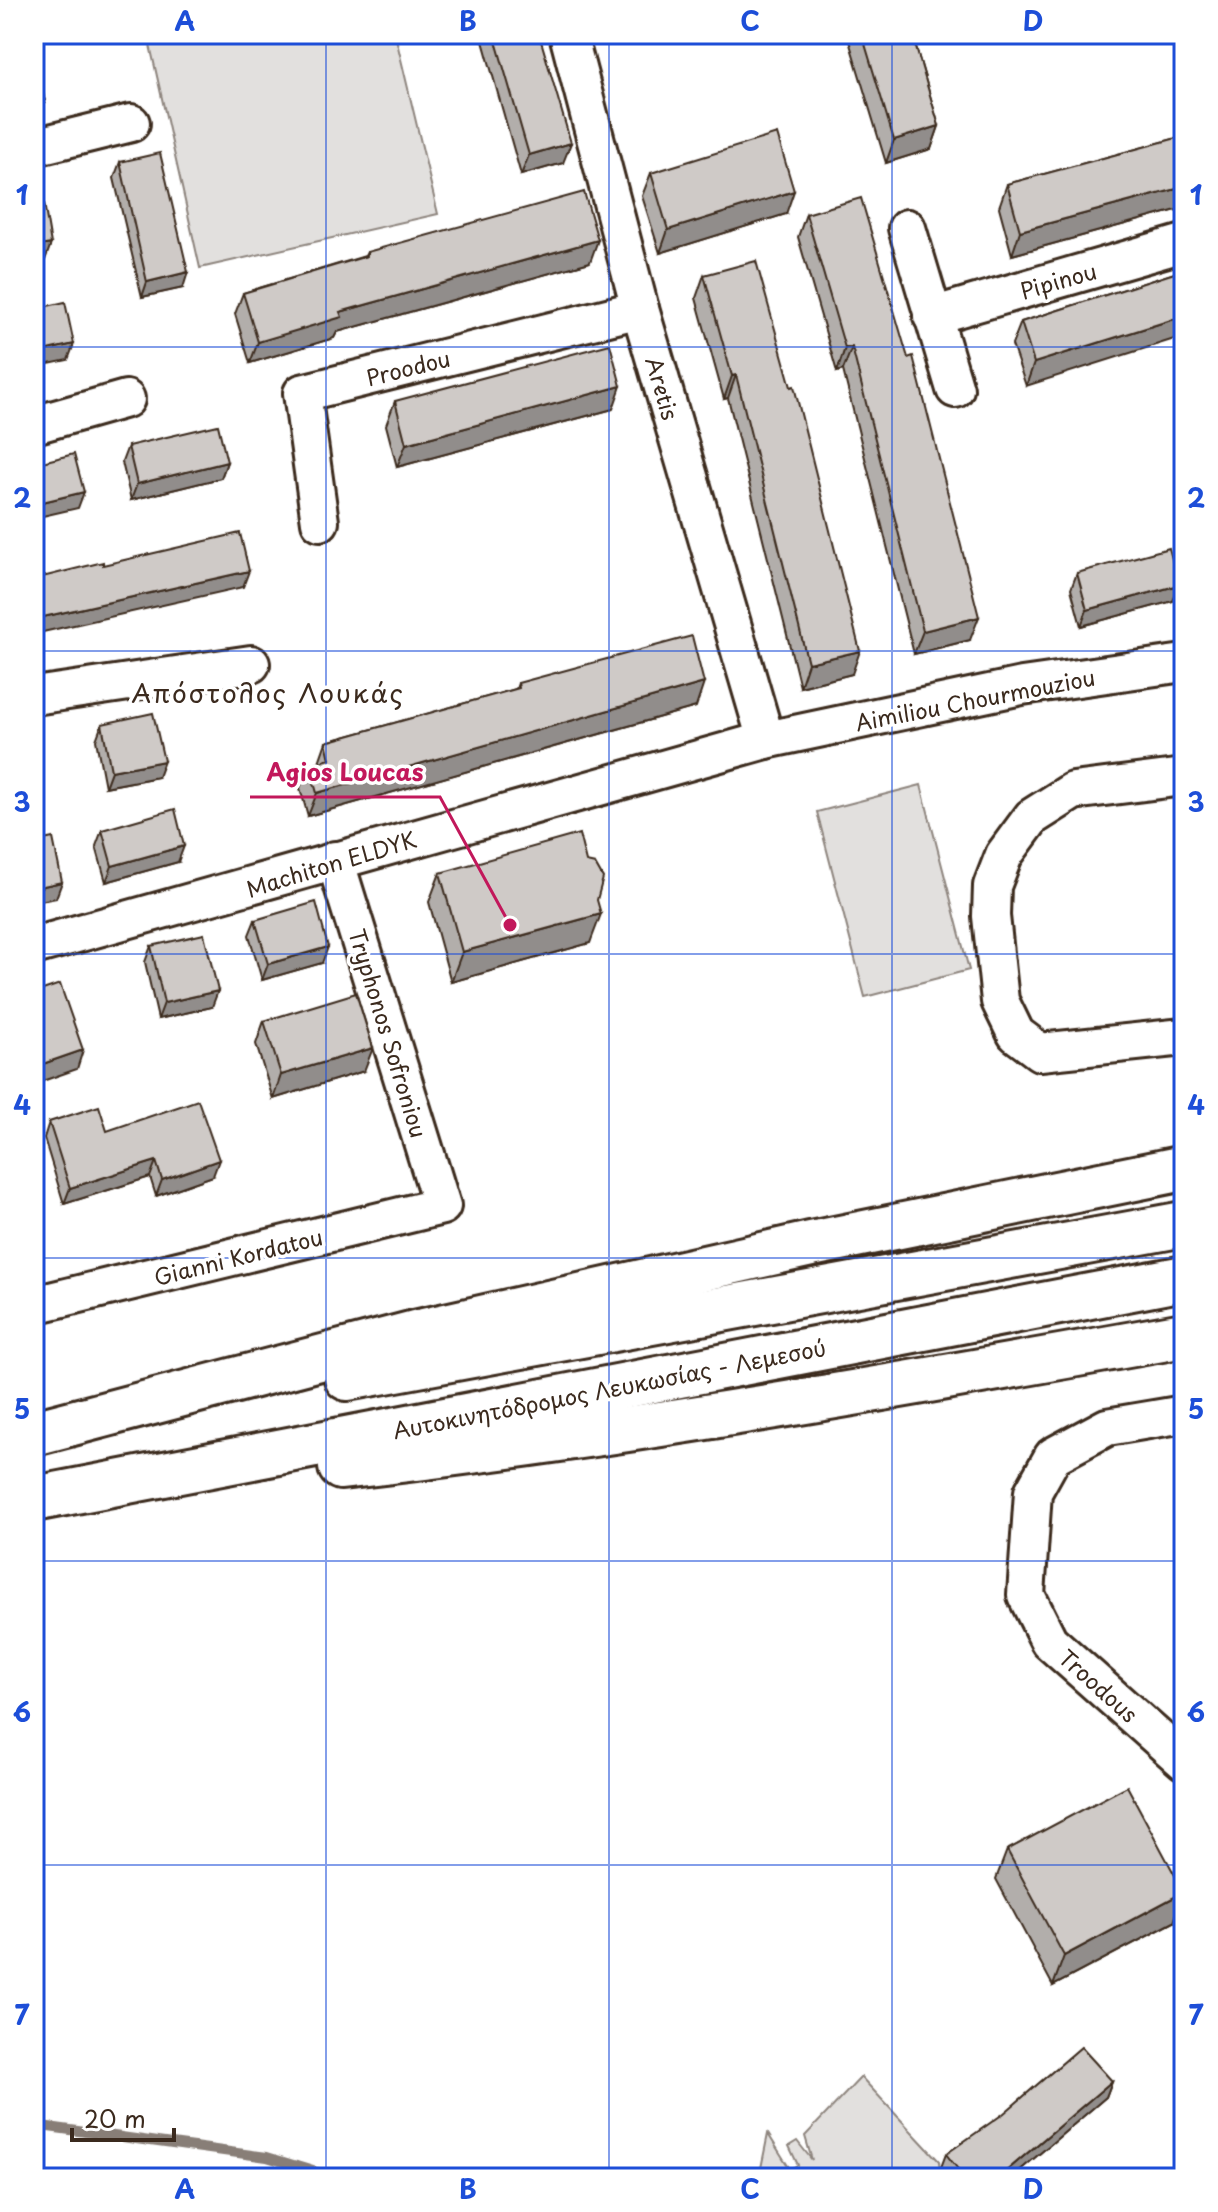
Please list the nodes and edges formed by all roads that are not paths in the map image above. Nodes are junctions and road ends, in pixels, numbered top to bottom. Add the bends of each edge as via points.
1 (573, 35) edge
2 (131, 123) dead end
3 (34, 147) edge
4 (907, 228) dead end
5 (1184, 243) edge
6 (640, 309) junction
7 (932, 316) junction
8 (955, 389) dead end
9 (126, 399) dead end
10 (34, 425) edge
11 (320, 522) dead end
12 (1184, 663) edge
13 (251, 664) dead end
14 (34, 696) edge
15 (766, 740) junction
16 (1184, 777) edge
17 (335, 860) junction
18 (34, 946) edge
19 (1184, 1037) edge
20 (1184, 1168) edge
21 (442, 1206) joint
22 (1184, 1224) edge
23 (1184, 1278) edge
24 (34, 1305) edge
25 (1184, 1335) edge
26 (1184, 1414) edge
27 (34, 1434) edge
28 (34, 1500) edge
29 (1184, 1761) edge

1 - 6 street, Aretis
2 - 3 street
4 - 7 street
5 - 7 street, Pipinou
6 - 11 street, Proodou via 302,393
6 - 15 street, Aretis
7 - 8 street
9 - 10 street
12 - 15 street, Aimiliou Chourmouziou via 1022,686
13 - 14 street
15 - 17 street, Machiton ELDYK
16 - 19 street via 1073,791 1032,817 1004,855 992,886 991,916 1000,1001 1016,1034 1040,1052
17 - 18 street, Machiton ELDYK
17 - 21 street, Tryphonos Sofroniou
20 - 27 highway via 415,1333
21 - 24 street, Gianni Kordatou
22 - 27 highway
23 - 28 highway, Αυτοκινητόδρομος Λευκωσίας - Λεμεσού
25 - 28 highway via 861,1393 456,1454
26 - 29 street, Troodous via 1107,1427 1053,1456 1033,1492 1026,1595 1049,1641

